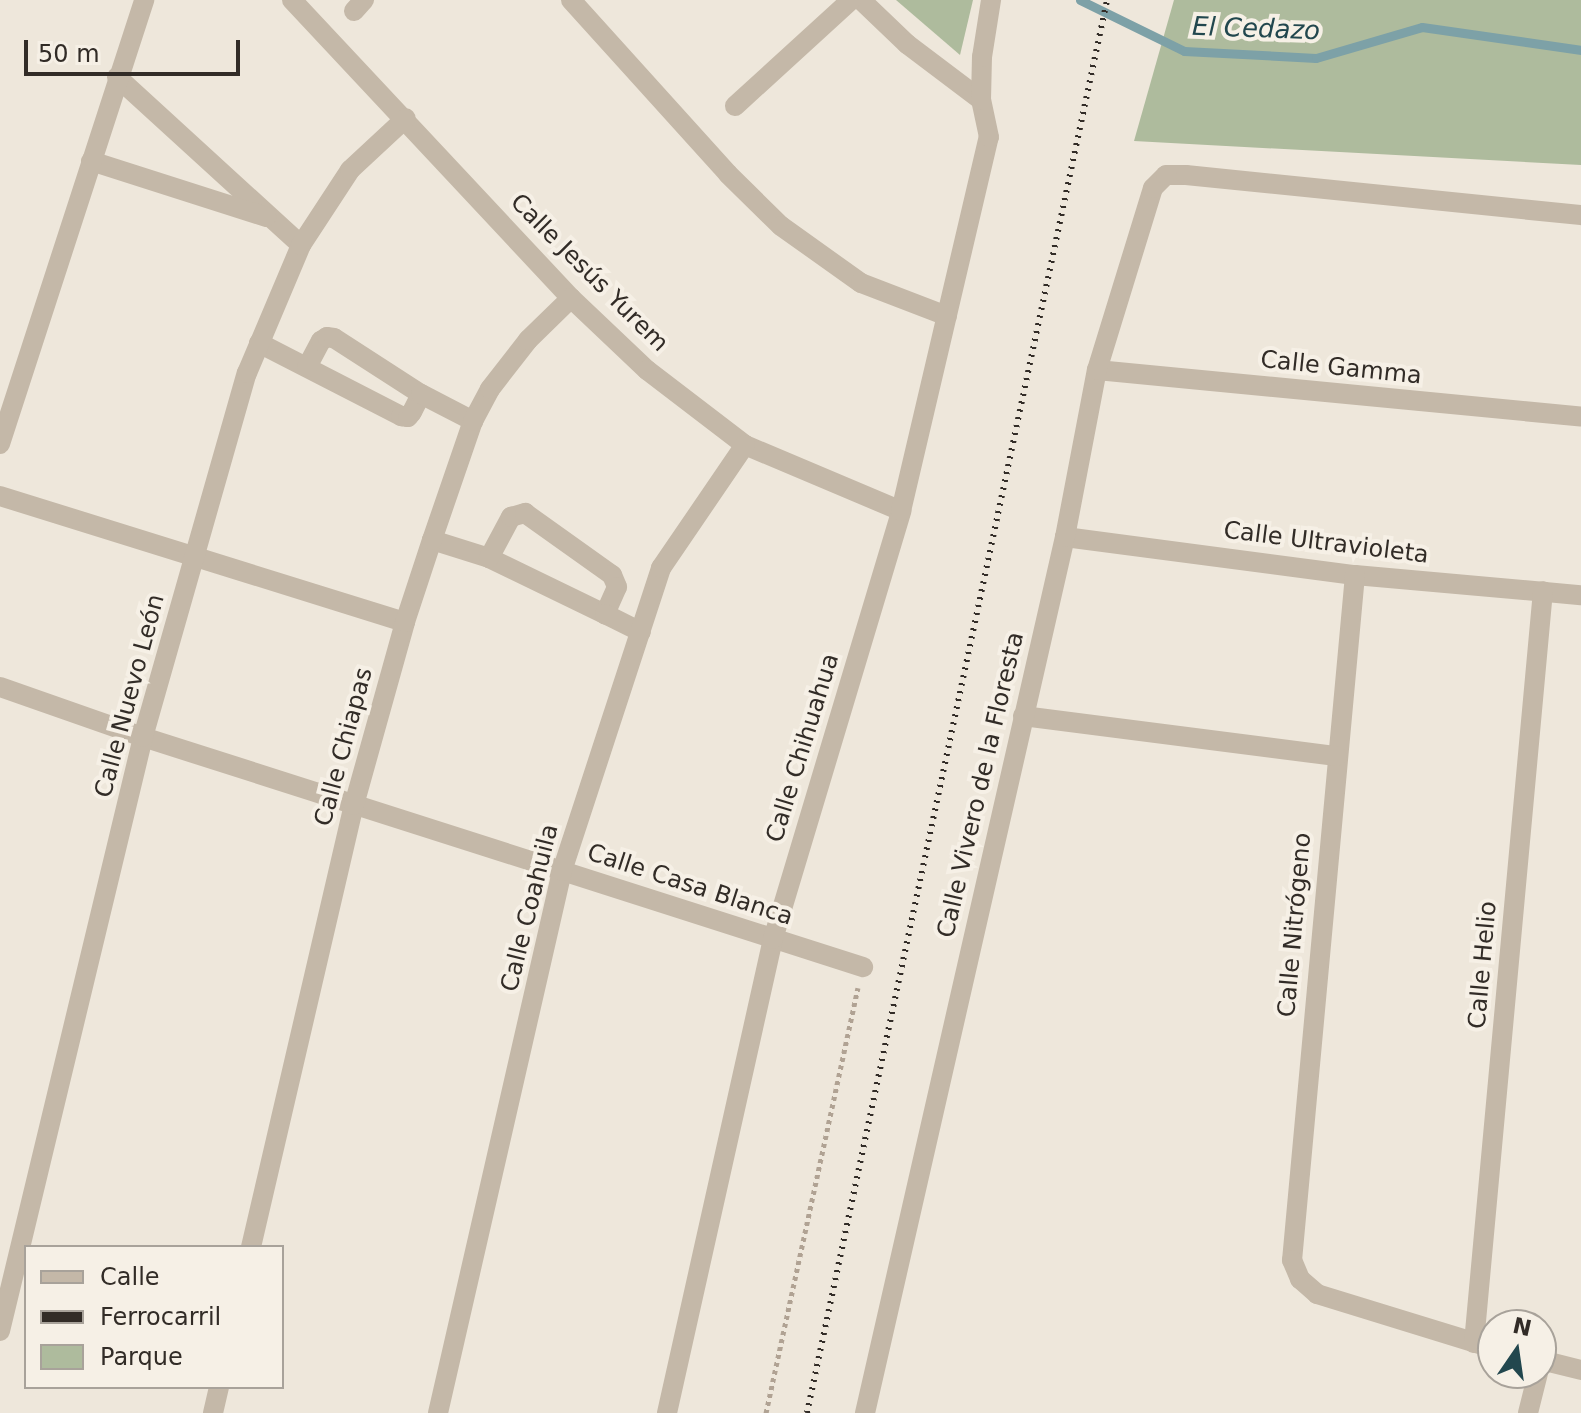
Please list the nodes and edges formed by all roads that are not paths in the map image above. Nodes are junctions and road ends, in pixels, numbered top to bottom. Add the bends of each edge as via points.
1 (144, 0) edge
2 (292, 0) edge
3 (571, 0) edge
4 (851, 0) edge
5 (861, 0) edge
6 (991, 0) edge
7 (117, 77) junction
8 (981, 100) junction
9 (735, 106) dead end
10 (406, 118) junction
11 (91, 161) junction
12 (1581, 215) edge
13 (271, 218) junction
14 (301, 245) junction
15 (571, 298) junction
16 (947, 316) junction
17 (259, 343) junction
18 (307, 367) junction
19 (1097, 370) junction
20 (421, 394) junction
21 (1581, 417) edge
22 (473, 421) junction
23 (0, 444) edge
24 (745, 445) junction
25 (0, 496) edge
26 (901, 511) junction
27 (1065, 537) junction
28 (432, 540) junction
29 (196, 556) junction
30 (489, 558) junction
31 (1355, 575) junction
32 (1543, 591) junction
33 (1581, 595) edge
34 (605, 614) junction
35 (405, 622) junction
36 (641, 632) junction
37 (0, 687) edge
38 (1023, 716) junction
39 (143, 737) junction
40 (1336, 756) junction
41 (354, 805) junction
42 (562, 871) junction
43 (773, 939) junction
44 (863, 967) road end
45 (251, 1245) edge
46 (1487, 1309) edge
47 (0, 1331) edge
48 (1477, 1344) edge
49 (1557, 1364) edge
50 (1581, 1370) edge
51 (219, 1389) edge
52 (1534, 1389) edge
53 (213, 1413) edge
54 (438, 1413) edge
55 (667, 1413) edge
56 (865, 1413) edge
57 (1528, 1413) edge

1 - 7 street
2 - 10 street, Calle Jesús Yurem
3 - 16 street via 781,226 861,283
4 - 9 street
5 - 8 street via 907,44
6 - 8 street, Calle Chihuahua
7 - 11 street
7 - 13 street
8 - 16 street, Calle Chihuahua via 989,137
10 - 14 street, Calle Nuevo León via 350,170
10 - 15 street, Calle Jesús Yurem
11 - 13 street
11 - 23 street
12 - 19 street, Calle Vivero de la Floresta via 1166,175 1153,188
13 - 14 street
14 - 17 street, Calle Nuevo León
15 - 22 street, Calle Chiapas via 528,340
15 - 24 street, Calle Jesús Yurem via 647,370
16 - 26 street, Calle Chihuahua
17 - 18 street
17 - 29 street, Calle Nuevo León
18 - 20 street via 401,416 408,417
18 - 20 street via 321,341 334,338
19 - 21 street, Calle Gamma
19 - 27 street, Calle Vivero de la Floresta
20 - 22 street
22 - 28 street, Calle Chiapas
24 - 26 street, Calle Jesús Yurem
24 - 36 street, Calle Coahuila via 661,568
25 - 29 street
26 - 43 street, Calle Chihuahua
27 - 31 street, Calle Ultravioleta
27 - 38 street, Calle Vivero de la Floresta
28 - 30 street
28 - 35 street, Calle Chiapas
29 - 35 street
29 - 39 street, Calle Nuevo León
30 - 34 street
30 - 34 street via 511,517 525,513 616,580
31 - 32 street, Calle Ultravioleta
31 - 40 street, Calle Nitrógeno
32 - 33 street, Calle Ultravioleta
32 - 46 street, Calle Helio
34 - 36 street
35 - 41 street, Calle Chiapas
36 - 42 street, Calle Coahuila
37 - 39 street, Calle Casa Blanca
38 - 40 street
38 - 56 street, Calle Vivero de la Floresta
39 - 41 street, Calle Casa Blanca
39 - 47 street, Calle Nuevo León
40 - 48 street, Calle Nitrógeno via 1292,1260 1300,1279 1317,1294
41 - 42 street, Calle Casa Blanca
41 - 45 street, Calle Chiapas
42 - 43 street, Calle Casa Blanca
42 - 54 street, Calle Coahuila
43 - 44 street, Calle Casa Blanca
43 - 55 street, Calle Chihuahua
49 - 50 street
51 - 53 street
52 - 57 street

